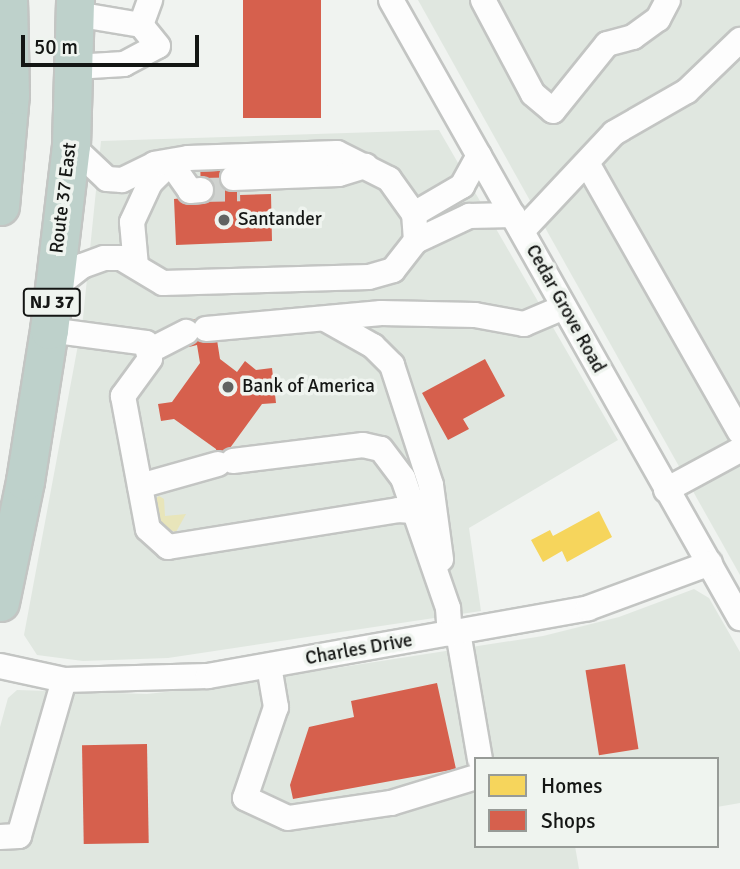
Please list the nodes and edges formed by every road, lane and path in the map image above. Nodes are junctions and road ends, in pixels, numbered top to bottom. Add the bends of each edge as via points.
1 (8, 0) edge
2 (150, 0) edge
3 (391, 0) edge
4 (483, 0) edge
5 (668, 0) edge
6 (75, 7) edge
7 (141, 25) junction
8 (740, 40) edge
9 (74, 66) junction
10 (5, 93) edge
11 (4, 133) edge
12 (71, 145) junction
13 (479, 155) junction
14 (170, 162) junction
15 (587, 163) junction
16 (366, 166) junction
17 (235, 178) tunnel mouth
18 (200, 179) tunnel mouth
19 (0, 206) edge
20 (414, 214) junction
21 (518, 223) junction
22 (416, 241) junction
23 (136, 266) junction
24 (54, 288) junction
25 (564, 307) junction
26 (327, 320) junction
27 (49, 330) junction
28 (149, 351) junction
29 (737, 418) edge
30 (740, 450) edge
31 (140, 486) junction
32 (666, 490) junction
33 (413, 512) junction
34 (709, 563) junction
35 (0, 602) edge
36 (448, 608) junction
37 (740, 618) edge
38 (454, 633) junction
39 (0, 666) edge
40 (269, 666) junction
41 (64, 680) junction
42 (480, 757) edge
43 (474, 779) edge
44 (10, 837) edge

1 - 10 highway
2 - 7 street
3 - 13 street, Cedar Grove Road
4 - 5 street via 533,94 553,111 607,44 633,37 658,19
6 - 7 street
6 - 9 highway, Route 37 East / NJ 37
7 - 9 street via 158,46 137,60
8 - 15 street via 687,91 614,133
9 - 12 highway, Route 37 East / NJ 37
10 - 11 highway
11 - 19 highway
12 - 14 street via 107,179 122,180
12 - 24 highway, Route 37 East / NJ 37
13 - 20 street via 462,186
13 - 21 street, Cedar Grove Road
14 - 16 street via 189,147 338,142
14 - 18 street
14 - 23 street via 150,183 132,222
15 - 21 street
15 - 29 street
16 - 17 street via 339,186
16 - 20 street via 389,179
20 - 22 street
21 - 22 street via 469,216
21 - 25 street, Cedar Grove Road
22 - 23 street via 393,270 369,277 163,283
23 - 24 street via 121,258 104,258 82,266
24 - 27 highway, Route 37 East / NJ 37
25 - 26 street via 524,324 475,315 382,313
25 - 32 street, Cedar Grove Road
26 - 28 street via 196,330
26 - 36 street via 373,345 392,365 431,485
27 - 28 street via 146,343
27 - 35 highway, Route 37 East / NJ 37
28 - 31 street via 150,359 123,396
30 - 32 street
31 - 33 street via 225,462 363,445 381,449 403,478
31 - 33 street via 148,530 168,547 398,510
32 - 34 street, Cedar Grove Road
33 - 36 street
34 - 37 street, Cedar Grove Road
34 - 38 street, Charles Drive via 588,608
36 - 38 street
38 - 40 street, Charles Drive
38 - 42 street
39 - 41 street, Charles Drive
40 - 41 street, Charles Drive via 208,676
40 - 43 street via 276,707 245,798 288,818 391,803
41 - 44 street

